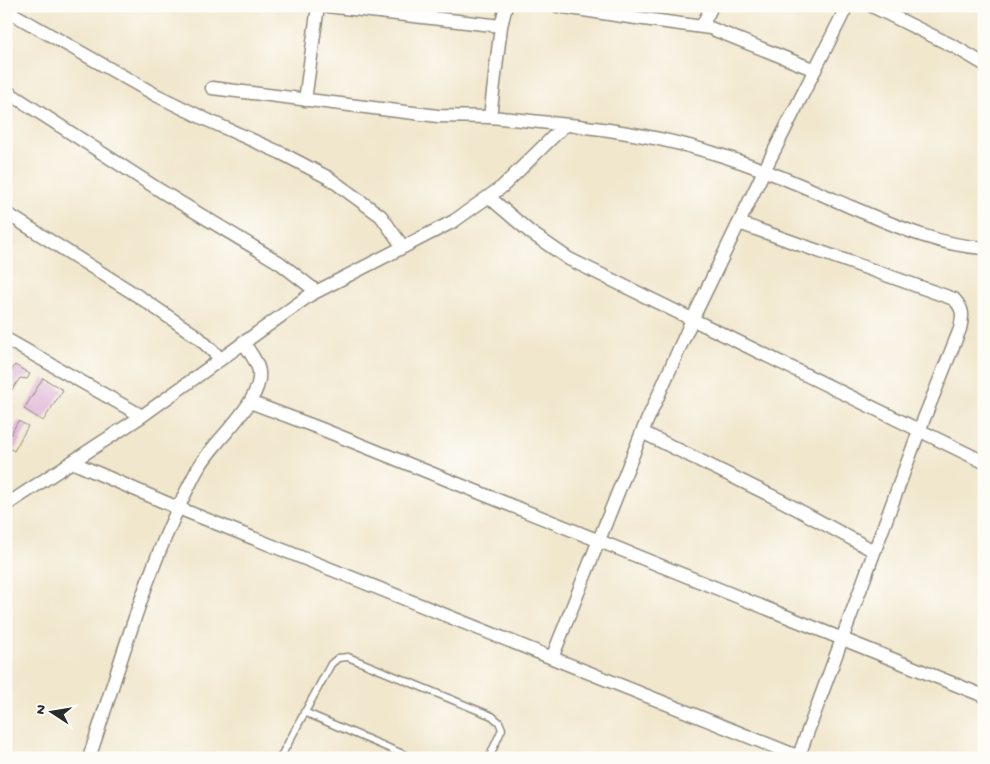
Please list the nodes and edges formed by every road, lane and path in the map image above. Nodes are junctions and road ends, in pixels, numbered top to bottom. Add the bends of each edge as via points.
1 (318, 6) edge
2 (327, 6) edge
3 (506, 6) edge
4 (558, 6) edge
5 (712, 6) edge
6 (846, 6) edge
7 (872, 6) edge
8 (6, 10) edge
9 (623, 11) edge
10 (501, 26) junction
11 (702, 26) junction
12 (984, 64) edge
13 (815, 70) junction
14 (212, 88) dead end
15 (6, 91) edge
16 (305, 100) junction
17 (490, 118) junction
18 (564, 125) junction
19 (764, 171) junction
20 (489, 197) junction
21 (6, 213) edge
22 (739, 223) junction
23 (404, 247) junction
24 (984, 248) edge
25 (316, 291) junction
26 (692, 320) junction
27 (6, 339) edge
28 (243, 342) junction
29 (221, 358) junction
30 (250, 402) junction
31 (142, 416) junction
32 (919, 431) junction
33 (642, 432) junction
34 (72, 462) junction
35 (984, 462) edge
36 (6, 505) edge
37 (178, 508) junction
38 (600, 541) junction
39 (874, 551) junction
40 (842, 639) junction
41 (552, 658) junction
42 (984, 696) edge
43 (304, 712) junction
44 (799, 757) edge
45 (89, 758) edge
46 (280, 758) edge
47 (412, 758) edge
48 (490, 758) edge

1 - 16 street
2 - 10 street
3 - 10 street
4 - 9 street
5 - 11 street
6 - 13 street
7 - 12 street
8 - 23 street via 156,95 329,178 381,216
9 - 11 street
10 - 17 street
11 - 13 street
13 - 19 street
14 - 16 street
15 - 25 street via 160,191 280,263
16 - 17 street via 438,116
17 - 18 street
18 - 19 street via 657,139 710,152
18 - 20 street
19 - 22 street
19 - 24 street via 919,236
20 - 23 street via 454,221
20 - 26 street via 569,260
21 - 29 street via 141,298 198,337
22 - 26 street
22 - 32 street via 954,299 961,307 960,329
23 - 25 street
25 - 28 street
26 - 32 street
26 - 33 street
27 - 31 street
28 - 29 street
28 - 30 street via 257,362 260,382
29 - 31 street
30 - 37 street via 195,473
30 - 38 street
31 - 34 street
32 - 35 street
32 - 39 street
33 - 38 street
33 - 39 street via 782,501
34 - 36 street
34 - 37 street
37 - 41 street
37 - 45 street via 140,605
38 - 40 street
38 - 41 street
39 - 40 street
40 - 42 street
40 - 44 street
41 - 44 street
43 - 46 lane
43 - 47 lane
43 - 48 lane via 330,664 348,656 492,716 502,729

